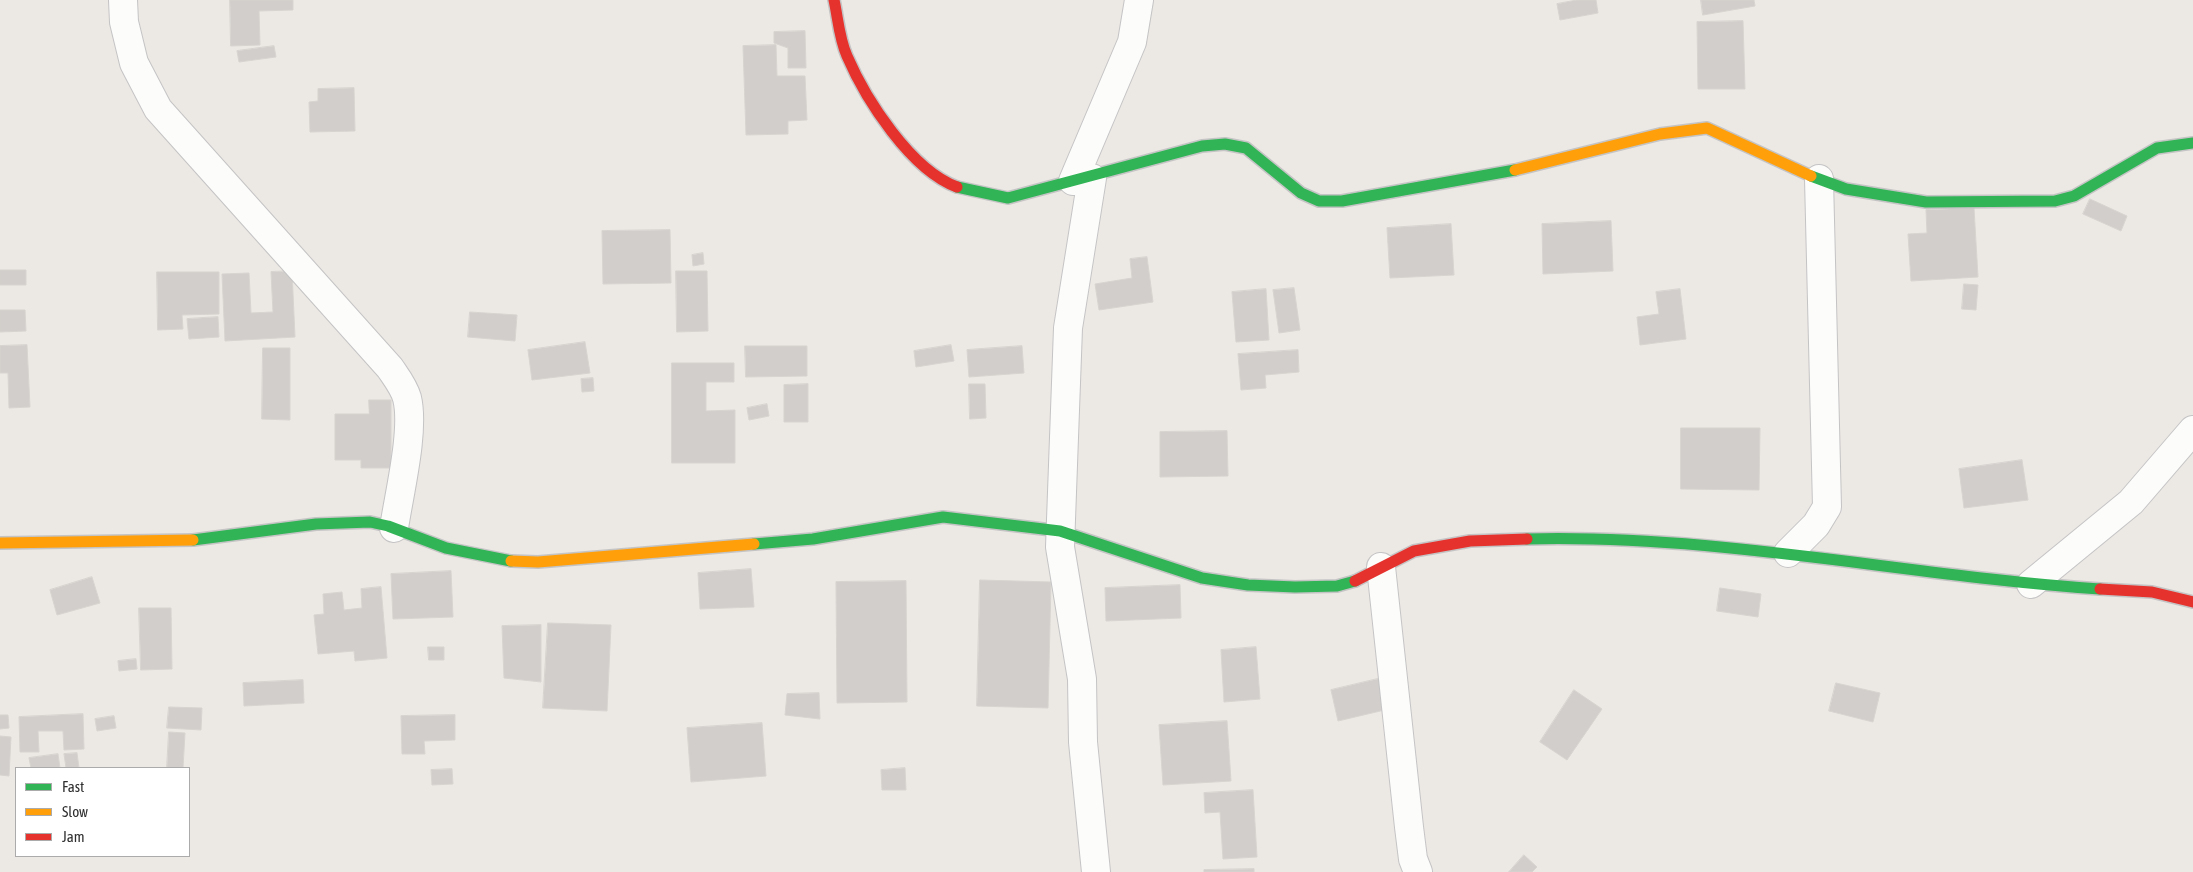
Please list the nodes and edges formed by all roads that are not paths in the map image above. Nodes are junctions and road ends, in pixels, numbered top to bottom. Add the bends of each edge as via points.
1 (123, 0) edge
2 (834, 0) edge
3 (1139, 0) edge
4 (2193, 143) edge
5 (1083, 179) junction
6 (1819, 179) junction
7 (2193, 430) edge
8 (394, 528) junction
9 (1060, 532) junction
10 (0, 544) edge
11 (1788, 553) junction
12 (1381, 567) junction
13 (2031, 584) junction
14 (2193, 602) edge
15 (1096, 872) edge
16 (1418, 872) edge

1 - 8 street via 124,22 134,62 158,109 399,381 406,397 410,421
2 - 5 street via 847,54 866,93 912,156 943,182 981,194 1008,198
3 - 5 street via 1132,42
4 - 6 street via 2156,148 2074,196 2055,201 1926,202 1846,189
5 - 6 street via 1202,146 1225,144 1246,148 1301,193 1319,201 1342,201 1508,172 1660,134 1707,128
5 - 9 street via 1068,328
6 - 11 street via 1827,507 1816,525
7 - 13 street via 2131,502
8 - 9 street via 416,538 507,562 812,539 943,517
8 - 10 street via 372,522 344,522 227,537 152,542
9 - 12 street via 1202,578 1248,584 1337,586 1362,579
9 - 15 street via 1064,578 1082,679 1083,742
11 - 12 street via 1581,538 1470,541 1414,551
11 - 13 street
12 - 16 street via 1413,859
13 - 14 street via 2152,592

